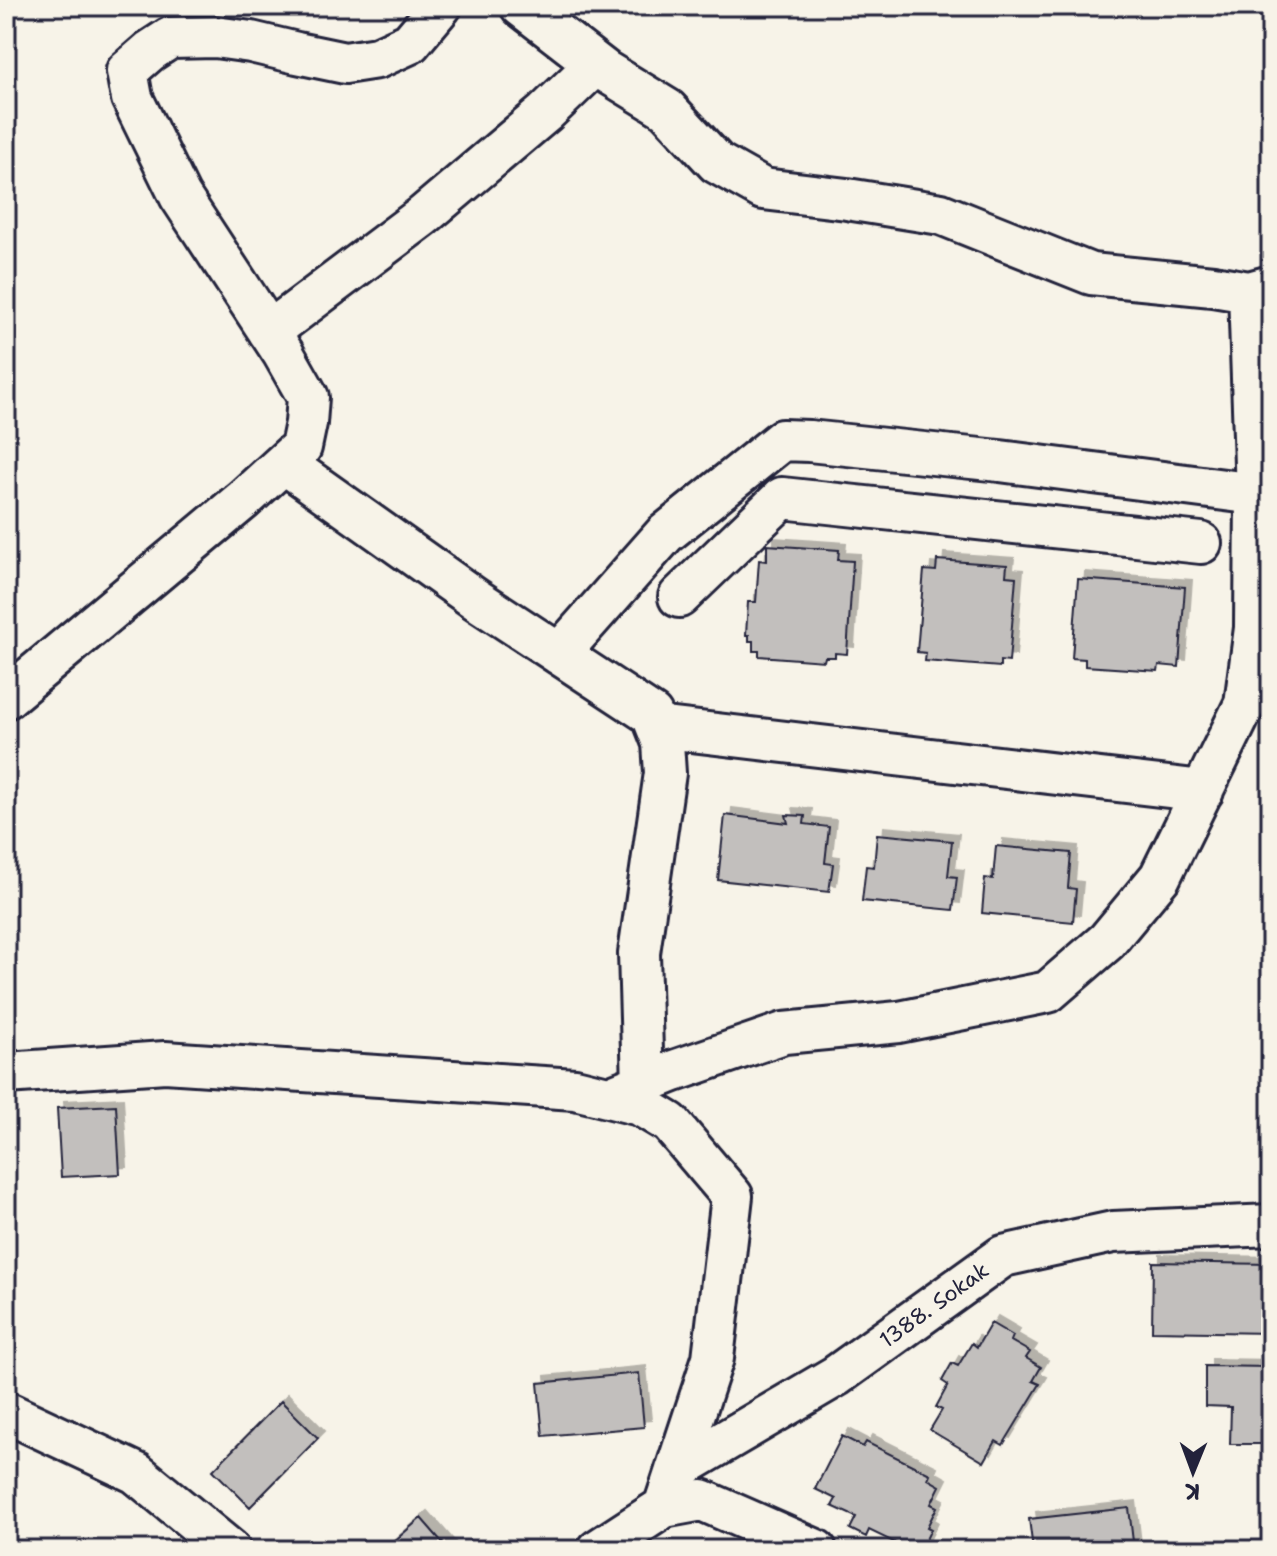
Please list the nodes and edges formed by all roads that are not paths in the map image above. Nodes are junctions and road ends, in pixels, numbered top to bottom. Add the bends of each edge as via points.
1 (441, 6) edge
2 (521, 6) edge
3 (596, 64) junction
4 (1260, 289) edge
5 (269, 332) junction
6 (284, 463) junction
7 (1039, 466) junction
8 (1256, 494) junction
9 (1035, 525) junction
10 (1201, 543) dead end
11 (679, 597) dead end
12 (559, 654) junction
13 (6, 698) edge
14 (657, 727) junction
15 (1203, 791) junction
16 (6, 1073) edge
17 (626, 1091) junction
18 (1271, 1225) edge
19 (6, 1412) edge
20 (670, 1489) junction
21 (230, 1550) edge
22 (598, 1550) edge
23 (816, 1550) edge

1 - 5 street via 410,43 377,58 345,63 251,42 170,38 127,71 132,98 180,196
2 - 3 street
3 - 4 street via 667,109 717,163 763,189 941,214 1091,274
3 - 5 street via 423,216
4 - 8 street
5 - 6 street via 308,397 301,447
6 - 12 street
6 - 13 street
7 - 8 street
7 - 9 street
7 - 12 street via 782,440 665,534
8 - 15 street via 1255,628 1245,704
9 - 10 street
9 - 11 street via 782,498
12 - 14 street via 652,715
14 - 15 street
14 - 17 street via 665,773
15 - 17 street via 1160,877 1107,941 1048,992 899,1022 784,1033
16 - 17 street via 165,1062
17 - 20 street via 670,1123 732,1196 713,1358
18 - 20 street, 1388. Sokak via 1113,1232 1003,1256
19 - 21 street via 136,1473
20 - 22 street, 1388. Sokak
20 - 23 street

